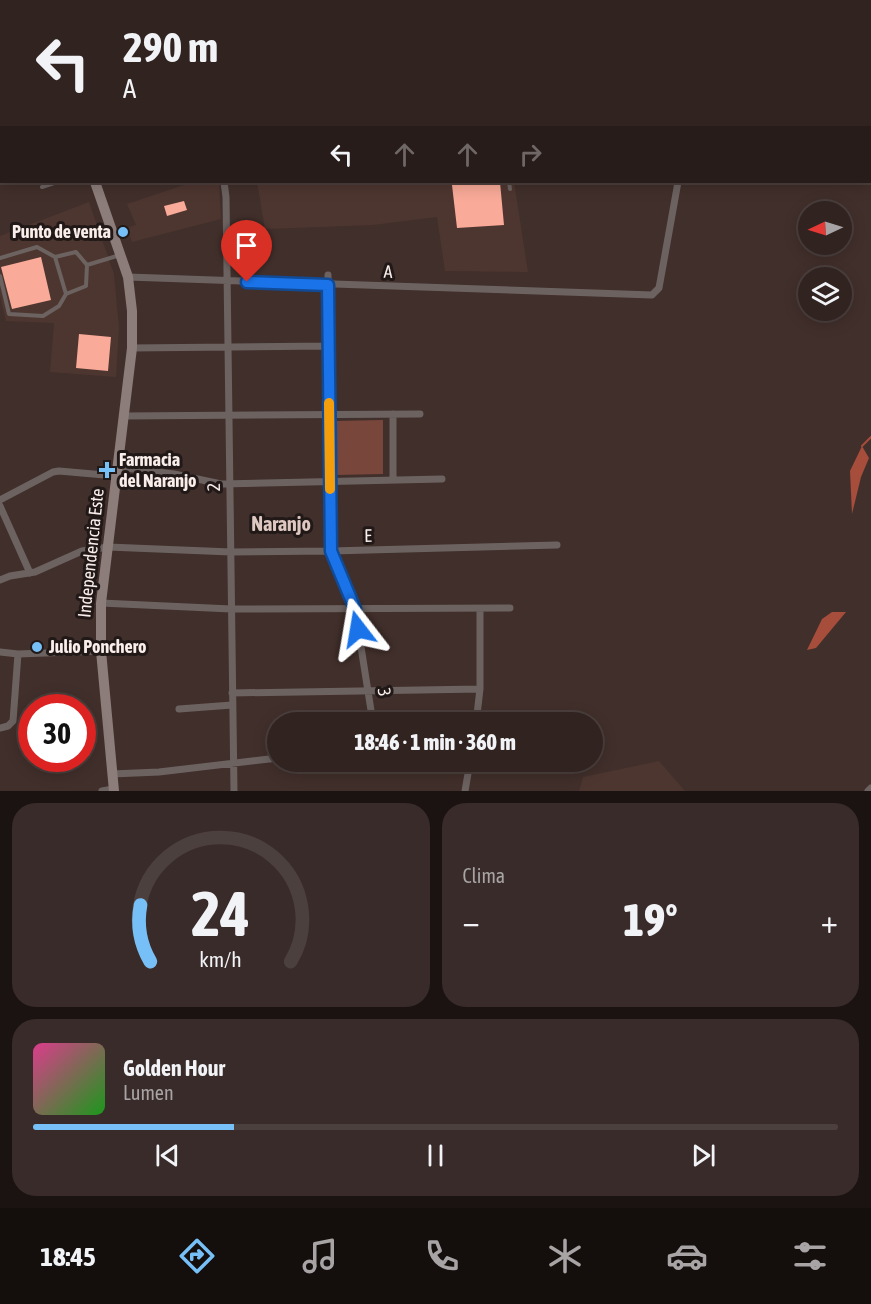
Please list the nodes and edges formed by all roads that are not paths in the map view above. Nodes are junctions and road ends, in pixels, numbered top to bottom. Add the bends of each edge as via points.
1 (54, 183) edge
2 (94, 183) edge
3 (224, 183) edge
4 (508, 183) edge
5 (678, 183) edge
6 (42, 187) dead end
7 (510, 189) dead end
8 (120, 255) junction
9 (55, 257) junction
10 (0, 258) edge
11 (87, 265) junction
12 (327, 275) dead end
13 (0, 276) edge
14 (128, 277) junction
15 (227, 281) junction
16 (328, 285) junction
17 (66, 294) junction
18 (226, 346) junction
19 (328, 346) junction
20 (132, 348) junction
21 (329, 414) junction
22 (393, 414) junction
23 (420, 414) dead end
24 (228, 415) junction
25 (124, 416) junction
26 (116, 471) junction
27 (442, 479) dead end
28 (330, 480) junction
29 (393, 480) junction
30 (229, 483) junction
31 (0, 500) edge
32 (0, 506) edge
33 (557, 545) dead end
34 (108, 547) junction
35 (331, 551) junction
36 (231, 552) junction
37 (30, 573) junction
38 (0, 580) edge
39 (101, 603) junction
40 (510, 608) dead end
41 (231, 609) junction
42 (355, 609) junction
43 (480, 609) junction
44 (101, 651) junction
45 (0, 652) edge
46 (18, 654) junction
47 (369, 689) junction
48 (480, 689) junction
49 (232, 693) junction
50 (232, 705) junction
51 (179, 709) dead end
52 (372, 712) edge
53 (477, 712) edge
54 (0, 728) edge
55 (267, 760) edge
56 (232, 763) junction
57 (468, 772) edge
58 (112, 774) junction
59 (110, 790) edge
60 (234, 791) edge
61 (465, 791) edge

1 - 6 lane
2 - 8 main road, Independencia Este
3 - 15 street, 2
4 - 7 lane
5 - 16 street, A via 656,293
8 - 11 lane
8 - 14 main road, Independencia Este
9 - 10 lane via 37,247
9 - 11 lane via 76,252
9 - 17 lane
11 - 17 lane via 86,286
12 - 16 street, 3
13 - 17 lane via 9,314 43,316 59,306
14 - 15 street, A
14 - 20 main road, Independencia Este
15 - 16 street, A
15 - 18 street, 2
16 - 19 street, 3
18 - 19 street
18 - 20 street
18 - 24 street, 2
19 - 21 street, 3
20 - 25 main road, Independencia Este
21 - 22 street
21 - 24 street
21 - 28 street, 3
22 - 23 street
22 - 29 street
24 - 25 street
24 - 30 street, 2
25 - 26 main road, Independencia Este
26 - 30 street
26 - 31 street via 53,472
26 - 34 main road, Independencia Este
27 - 29 street
28 - 29 street
28 - 30 street
28 - 35 street, 3
30 - 36 street, 2
32 - 37 street
33 - 35 street, E
34 - 36 street, E
34 - 37 street, E via 82,550
34 - 39 main road, Independencia Este
35 - 36 street, E
35 - 42 street, 3
36 - 41 street, 2
37 - 38 street, E
39 - 41 street
39 - 44 main road, Independencia Este
40 - 43 street
41 - 42 street
41 - 49 street, 2
42 - 43 street
42 - 47 street, 3
43 - 48 street
44 - 46 street
44 - 58 main road, Independencia Este
45 - 46 street
46 - 54 street via 13,721
47 - 48 street
47 - 49 street
47 - 52 street, 3
48 - 53 street
49 - 50 street, 2
50 - 51 street
50 - 56 street, 2
55 - 56 street
56 - 58 street
56 - 60 street, 2
57 - 61 street
58 - 59 main road, Independencia Este

